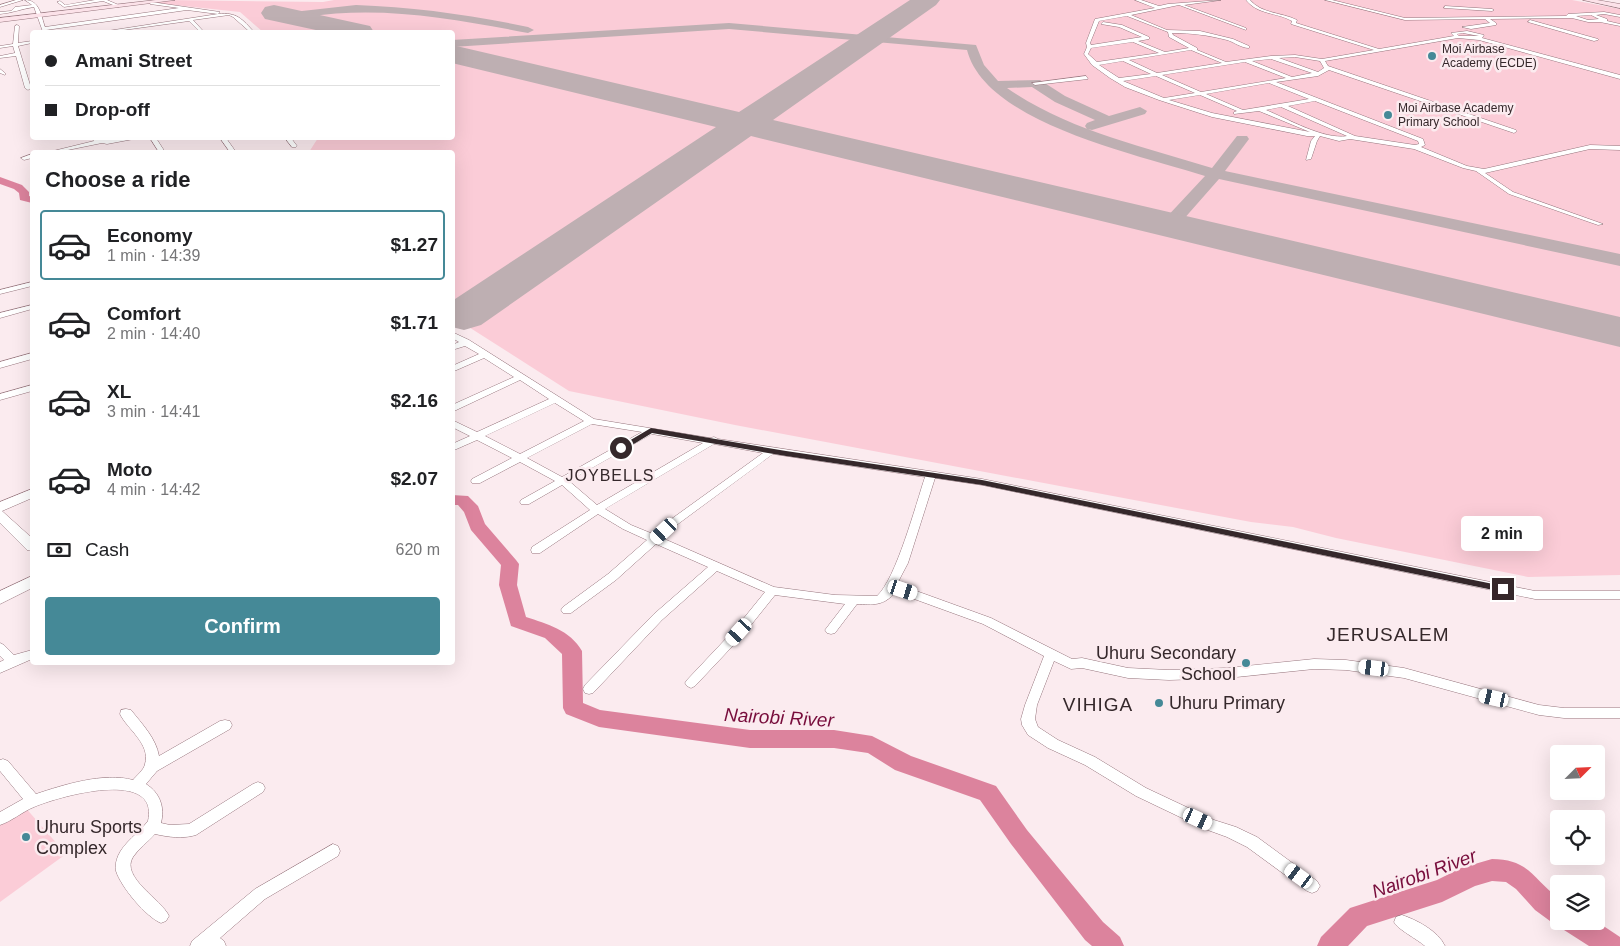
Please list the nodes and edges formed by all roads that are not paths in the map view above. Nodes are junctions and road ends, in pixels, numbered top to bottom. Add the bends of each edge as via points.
1 (21, 0) edge
2 (27, 0) edge
3 (103, 0) edge
4 (163, 0) edge
5 (172, 0) edge
6 (1138, 0) edge
7 (1219, 0) edge
8 (1248, 0) edge
9 (1327, 0) edge
10 (1439, 0) edge
11 (1586, 0) edge
12 (151, 3) junction
13 (1177, 4) junction
14 (1368, 4) dead end
15 (128, 5) junction
16 (1349, 5) junction
17 (0, 6) edge
18 (36, 6) junction
19 (62, 6) junction
20 (119, 6) junction
21 (1620, 6) edge
22 (1157, 7) junction
23 (1445, 7) junction
24 (190, 8) junction
25 (1492, 10) dead end
26 (0, 13) edge
27 (229, 14) junction
28 (13, 15) junction
29 (39, 15) junction
30 (1594, 15) junction
31 (136, 16) junction
32 (1128, 16) junction
33 (1620, 16) edge
34 (1454, 17) junction
35 (1570, 17) junction
36 (1486, 18) junction
37 (1522, 18) junction
38 (0, 20) edge
39 (190, 20) junction
40 (1097, 21) junction
41 (1602, 21) junction
42 (1620, 25) edge
43 (17, 26) dead end
44 (144, 26) junction
45 (1244, 29) dead end
46 (44, 30) edge
47 (50, 30) edge
48 (117, 30) edge
49 (147, 30) edge
50 (200, 30) edge
51 (250, 30) edge
52 (1464, 30) junction
53 (1171, 32) junction
54 (1458, 37) junction
55 (1479, 39) junction
56 (1596, 40) dead end
57 (1135, 41) junction
58 (30, 42) edge
59 (1126, 42) junction
60 (15, 45) junction
61 (0, 47) edge
62 (1247, 47) dead end
63 (1089, 48) junction
64 (1192, 49) junction
65 (1380, 50) junction
66 (1166, 53) junction
67 (17, 54) junction
68 (1154, 55) junction
69 (0, 57) edge
70 (1271, 57) junction
71 (1122, 59) junction
72 (1246, 60) junction
73 (1322, 60) junction
74 (1225, 63) junction
75 (1094, 64) junction
76 (1600, 66) dead end
77 (1326, 67) junction
78 (1620, 72) edge
79 (1318, 74) junction
80 (1157, 75) junction
81 (1620, 77) edge
82 (1086, 78) dead end
83 (1292, 78) junction
84 (1117, 80) junction
85 (1270, 82) junction
86 (1035, 83) dead end
87 (28, 88) dead end
88 (1201, 94) junction
89 (1162, 100) junction
90 (1315, 100) junction
91 (1280, 105) junction
92 (1260, 109) junction
93 (1243, 112) junction
94 (1218, 115) junction
95 (1514, 131) dead end
96 (1319, 134) junction
97 (97, 140) edge
98 (118, 140) edge
99 (225, 140) edge
100 (290, 140) edge
101 (1368, 141) junction
102 (100, 142) junction
103 (294, 146) dead end
104 (1415, 147) junction
105 (1620, 148) edge
106 (62, 150) edge
107 (232, 150) edge
108 (30, 156) edge
109 (24, 158) dead end
110 (1308, 159) dead end
111 (1479, 171) junction
112 (1600, 224) dead end
113 (30, 284) edge
114 (0, 292) edge
115 (30, 308) edge
116 (0, 316) edge
117 (455, 336) edge
118 (466, 342) junction
119 (455, 347) edge
120 (484, 355) junction
121 (30, 357) edge
122 (0, 365) edge
123 (455, 369) edge
124 (520, 377) junction
125 (30, 389) edge
126 (0, 397) edge
127 (556, 399) junction
128 (455, 408) edge
129 (591, 421) junction
130 (455, 425) edge
131 (651, 431) junction
132 (475, 436) junction
133 (714, 440) junction
134 (455, 446) edge
135 (771, 451) junction
136 (519, 459) junction
137 (931, 475) junction
138 (476, 481) dead end
139 (563, 481) junction
140 (30, 494) edge
141 (526, 502) dead end
142 (0, 507) edge
143 (598, 509) junction
144 (0, 515) edge
145 (654, 540) junction
146 (30, 544) edge
147 (536, 550) dead end
148 (715, 567) junction
149 (30, 582) edge
150 (890, 586) junction
151 (772, 591) junction
152 (1620, 595) edge
153 (0, 598) edge
154 (854, 600) junction
155 (567, 610) dead end
156 (831, 630) dead end
157 (0, 648) edge
158 (1051, 653) junction
159 (30, 655) edge
160 (12, 661) junction
161 (0, 668) edge
162 (691, 683) dead end
163 (589, 689) dead end
164 (1620, 713) edge
165 (126, 714) dead end
166 (225, 725) dead end
167 (3, 765) dead end
168 (152, 767) junction
169 (136, 785) junction
170 (258, 788) dead end
171 (33, 801) junction
172 (0, 819) edge
173 (152, 827) junction
174 (333, 851) dead end
175 (1312, 886) dead end
176 (161, 916) dead end
177 (1402, 922) dead end
178 (208, 944) edge
179 (1437, 946) edge

1 - 17 street
2 - 18 street
3 - 19 street
3 - 20 street
4 - 15 main road
5 - 12 main road
6 - 22 street
7 - 13 street
8 - 65 street via 1253,7 1291,18 1295,21 1293,23
9 - 16 street
10 - 23 street
11 - 21 main road
12 - 15 main road
12 - 24 street
13 - 22 street
13 - 45 street
14 - 16 street
15 - 20 main road
15 - 29 main road
15 - 31 street
16 - 34 street via 1405,19
18 - 28 street via 16,8
18 - 29 street
19 - 20 main road
19 - 29 main road
22 - 32 street
23 - 25 street
23 - 34 street
24 - 27 street
24 - 31 street
26 - 28 street
27 - 39 street
27 - 51 street
28 - 29 main road
28 - 38 main road
29 - 38 main road
29 - 46 street
30 - 33 street
30 - 35 street via 1568,15
30 - 41 street via 1604,18
31 - 44 street
31 - 47 street
32 - 40 street
32 - 53 street
34 - 36 street
34 - 52 street
35 - 37 street
35 - 41 street
36 - 37 street
36 - 52 street via 1494,24
37 - 56 street
39 - 44 street
39 - 50 street
40 - 57 street via 1120,26 1147,38
40 - 63 street
41 - 42 street
43 - 60 street
44 - 48 street
44 - 49 street
52 - 54 street via 1453,34
52 - 55 street via 1482,36
53 - 62 street via 1200,32
53 - 64 street via 1169,35 1196,48
54 - 55 street
54 - 65 street
55 - 81 street
57 - 59 street
57 - 66 street
58 - 60 street
59 - 63 street
59 - 68 street
60 - 61 street
60 - 67 street
63 - 75 street via 1086,54
64 - 66 street
64 - 74 street
65 - 73 street
66 - 68 street
67 - 69 street
67 - 87 street
68 - 71 street
70 - 72 street
70 - 73 street
70 - 79 street
71 - 75 street
71 - 80 street
72 - 74 street
72 - 83 street
73 - 77 street
74 - 80 street
75 - 84 street
76 - 78 street
77 - 79 street via 1327,70
77 - 95 street
79 - 83 street
80 - 84 street
80 - 88 street
82 - 86 street
83 - 85 street
84 - 89 street
85 - 88 street
85 - 90 street
88 - 89 street
88 - 93 street
89 - 94 street
90 - 91 street
90 - 104 street via 1421,140 1422,145
91 - 92 street
91 - 101 street
92 - 93 street
92 - 96 street
93 - 94 street
94 - 96 street
96 - 101 street
96 - 110 street
97 - 102 street
98 - 102 street
99 - 107 street
100 - 103 street
101 - 104 street
102 - 106 street
104 - 111 street
105 - 111 street via 1590,147
108 - 109 street
111 - 112 street via 1511,193
113 - 114 street
115 - 116 street
117 - 118 street
118 - 119 street
118 - 120 street
120 - 123 street
120 - 124 street
121 - 122 street
124 - 127 street
124 - 128 street
125 - 126 street
127 - 129 street
127 - 132 street
129 - 131 street
129 - 136 street
130 - 132 street
131 - 133 street
131 - 139 street
132 - 134 street
132 - 136 street
133 - 135 street
133 - 143 street
135 - 137 street
135 - 145 street
136 - 138 street
136 - 139 street
137 - 150 street via 902,562
137 - 152 street via 1000,486 1522,593
139 - 141 street
139 - 143 street
140 - 142 street
143 - 145 street
143 - 147 street
144 - 146 street
145 - 148 street
145 - 155 street via 612,578
148 - 151 street
148 - 163 street via 658,617
149 - 153 street
150 - 154 street via 889,592 881,599
150 - 158 street via 987,621
151 - 154 street
151 - 162 street
154 - 156 street
157 - 160 street
158 - 164 street via 1070,664 1082,663 1128,673 1169,675 1314,664 1346,665 1404,673 1539,710
158 - 175 street via 1031,705 1028,719 1033,731 1141,792 1252,842
159 - 160 street
160 - 161 street
165 - 168 street via 150,745 154,755
166 - 168 street
167 - 171 street
168 - 169 street
169 - 171 street via 98,785
169 - 173 street via 149,792 156,801 156,818
170 - 173 street via 191,830 170,832
171 - 172 street
173 - 176 street via 127,853 123,863 124,872
174 - 178 street via 260,894
177 - 179 street

